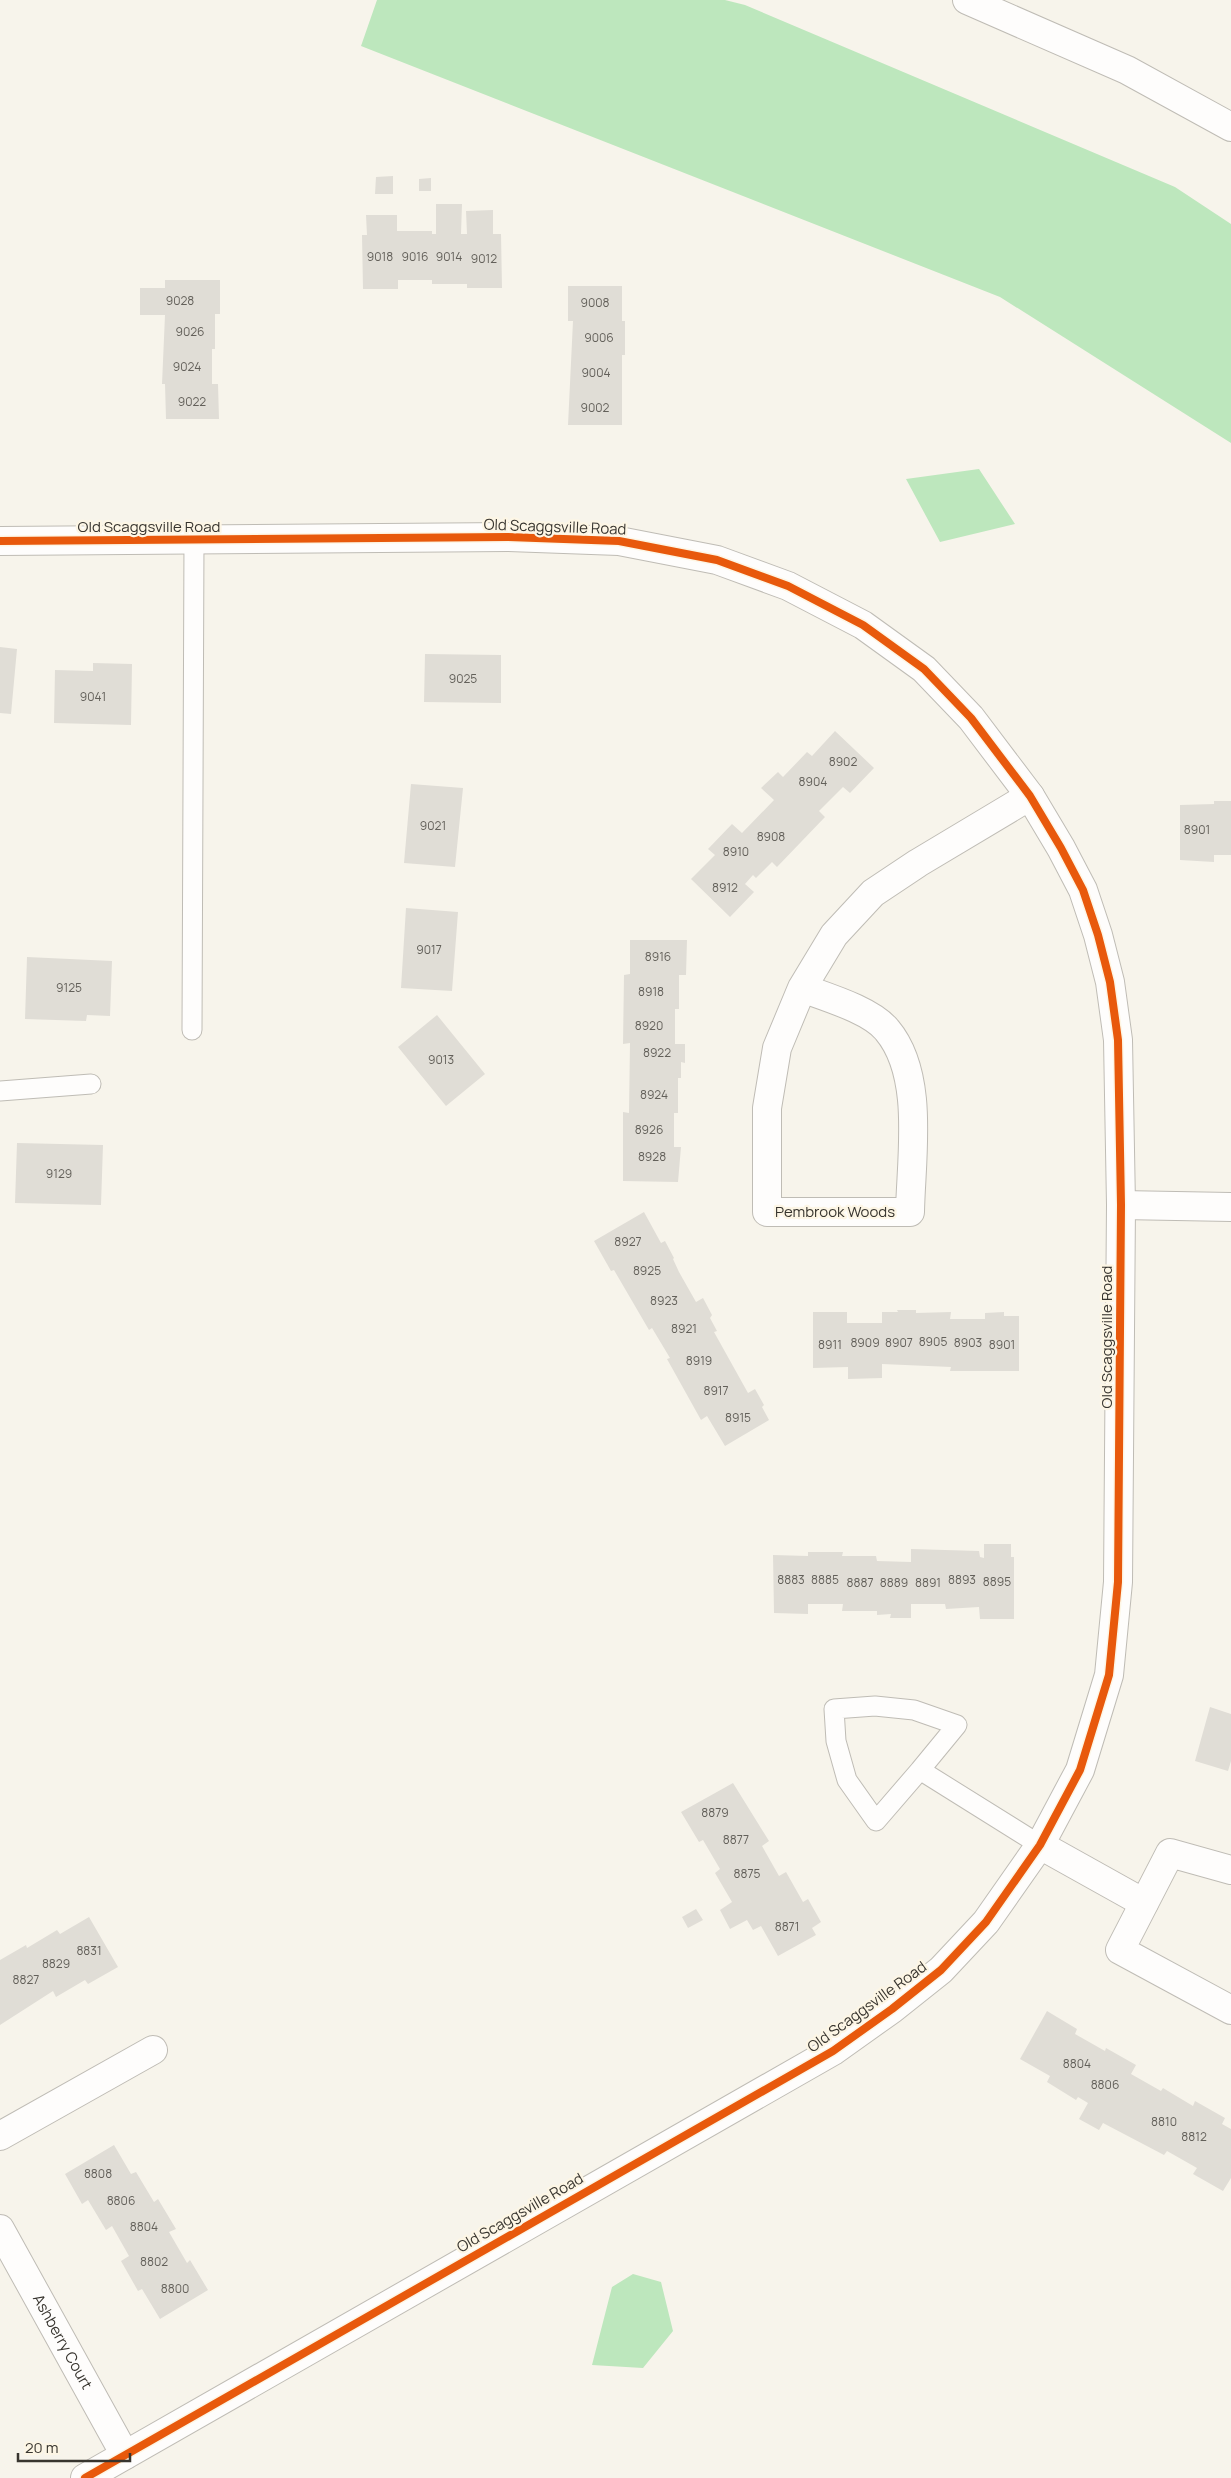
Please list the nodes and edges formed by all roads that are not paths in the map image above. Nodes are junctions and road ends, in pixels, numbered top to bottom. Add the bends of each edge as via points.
1 (966, 0) edge
2 (1231, 127) edge
3 (194, 540) junction
4 (0, 541) edge
5 (1030, 796) junction
6 (802, 988) junction
7 (192, 1030) dead end
8 (91, 1084) dead end
9 (0, 1091) edge
10 (1121, 1205) junction
11 (1231, 1207) edge
12 (920, 1770) junction
13 (1040, 1845) junction
14 (1231, 1870) edge
15 (1144, 1903) junction
16 (1231, 2010) edge
17 (153, 2050) dead end
18 (0, 2136) edge
19 (0, 2229) edge
20 (125, 2455) junction
21 (85, 2478) edge

1 - 2 main road via 1127,70
3 - 4 main road, Old Scaggsville Road
3 - 5 main road, Old Scaggsville Road via 508,537 619,541 717,560 788,586 862,624 924,669 971,718
3 - 7 lane
5 - 6 main road, Pembrook Woods via 873,893 834,935
5 - 10 main road, Old Scaggsville Road via 1083,890 1110,982 1118,1040
6 - 6 main road, Pembrook Woods via 777,1048 767,1108 767,1212 910,1212 913,1102 906,1064 887,1029 853,1006
8 - 9 lane
10 - 11 main road
10 - 13 main road, Old Scaggsville Road via 1118,1582 1109,1675 1080,1770
12 - 12 lane via 876,1821 847,1780 836,1741 834,1709 875,1706 914,1710 957,1725
12 - 13 lane
13 - 15 main road
13 - 20 main road, Old Scaggsville Road via 986,1922 941,1970 833,2051
14 - 15 main road via 1170,1853
15 - 16 main road via 1120,1950
17 - 18 main road
19 - 20 main road, Ashberry Court
20 - 21 main road, Old Scaggsville Road

